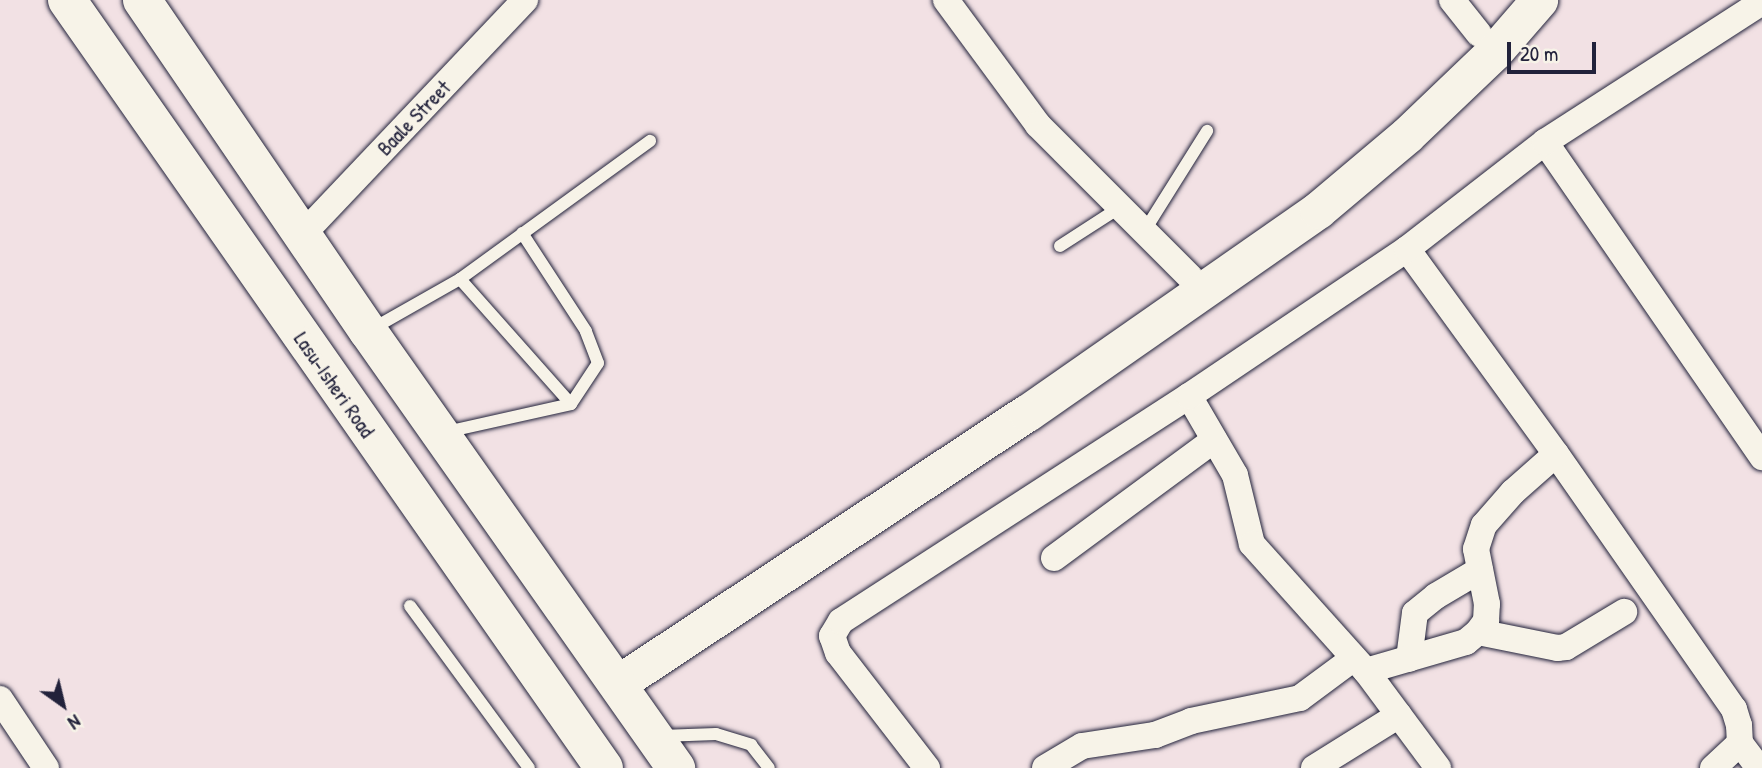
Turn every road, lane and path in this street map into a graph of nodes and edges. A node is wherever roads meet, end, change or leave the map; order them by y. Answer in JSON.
{"nodes":[{"id":1,"x":67,"y":0,"type":"edge"},
{"id":2,"x":142,"y":0,"type":"edge"},
{"id":3,"x":525,"y":0,"type":"edge"},
{"id":4,"x":946,"y":0,"type":"edge"},
{"id":5,"x":1451,"y":0,"type":"edge"},
{"id":6,"x":1508,"y":0,"type":"edge"},
{"id":7,"x":1539,"y":0,"type":"edge"},
{"id":8,"x":1762,"y":2,"type":"edge"},
{"id":9,"x":1479,"y":34,"type":"junction"},
{"id":10,"x":1206,"y":131,"type":"dead end"},
{"id":11,"x":650,"y":141,"type":"dead end"},
{"id":12,"x":1545,"y":142,"type":"junction"},
{"id":13,"x":1122,"y":206,"type":"junction"},
{"id":14,"x":1145,"y":230,"type":"junction"},
{"id":15,"x":522,"y":233,"type":"junction"},
{"id":16,"x":302,"y":235,"type":"junction"},
{"id":17,"x":1060,"y":246,"type":"dead end"},
{"id":18,"x":1407,"y":248,"type":"junction"},
{"id":19,"x":1190,"y":277,"type":"junction"},
{"id":20,"x":460,"y":279,"type":"junction"},
{"id":21,"x":368,"y":331,"type":"junction"},
{"id":22,"x":1189,"y":396,"type":"junction"},
{"id":23,"x":570,"y":404,"type":"junction"},
{"id":24,"x":441,"y":433,"type":"junction"},
{"id":25,"x":1214,"y":440,"type":"junction"},
{"id":26,"x":1556,"y":454,"type":"junction"},
{"id":27,"x":1762,"y":457,"type":"edge"},
{"id":28,"x":1054,"y":558,"type":"dead end"},
{"id":29,"x":1480,"y":569,"type":"junction"},
{"id":30,"x":410,"y":606,"type":"dead end"},
{"id":31,"x":1624,"y":612,"type":"dead end"},
{"id":32,"x":1478,"y":632,"type":"junction"},
{"id":33,"x":1409,"y":659,"type":"junction"},
{"id":34,"x":1360,"y":665,"type":"junction"},
{"id":35,"x":611,"y":676,"type":"junction"},
{"id":36,"x":0,"y":699,"type":"edge"},
{"id":37,"x":1399,"y":715,"type":"junction"},
{"id":38,"x":653,"y":736,"type":"junction"},
{"id":39,"x":1740,"y":743,"type":"junction"},
{"id":40,"x":47,"y":768,"type":"edge"},
{"id":41,"x":529,"y":768,"type":"edge"},
{"id":42,"x":604,"y":768,"type":"edge"},
{"id":43,"x":676,"y":768,"type":"edge"},
{"id":44,"x":769,"y":768,"type":"edge"},
{"id":45,"x":927,"y":768,"type":"edge"},
{"id":46,"x":1045,"y":768,"type":"edge"},
{"id":47,"x":1314,"y":768,"type":"edge"},
{"id":48,"x":1438,"y":768,"type":"edge"},
{"id":49,"x":1713,"y":768,"type":"edge"},
{"id":50,"x":1759,"y":768,"type":"edge"}],
"edges":[{"from":1,"to":42,"type":"main road","name":"Lasu-Isheri Road"},
{"from":2,"to":16,"type":"main road"},
{"from":3,"to":16,"type":"street","name":"Baale Street"},
{"from":4,"to":13,"type":"street"},
{"from":5,"to":9,"type":"street"},
{"from":6,"to":9,"type":"street"},
{"from":7,"to":35,"type":"street"},
{"from":8,"to":12,"type":"street"},
{"from":9,"to":19,"type":"street"},
{"from":10,"to":14,"type":"lane"},
{"from":11,"to":15,"type":"lane"},
{"from":12,"to":18,"type":"street"},
{"from":12,"to":27,"type":"street"},
{"from":13,"to":14,"type":"street"},
{"from":13,"to":17,"type":"lane"},
{"from":14,"to":19,"type":"street"},
{"from":15,"to":20,"type":"lane"},
{"from":15,"to":23,"type":"lane"},
{"from":16,"to":21,"type":"main road"},
{"from":18,"to":22,"type":"street"},
{"from":18,"to":26,"type":"street"},
{"from":19,"to":35,"type":"street"},
{"from":20,"to":21,"type":"lane"},
{"from":20,"to":23,"type":"lane"},
{"from":21,"to":24,"type":"main road"},
{"from":22,"to":25,"type":"street"},
{"from":22,"to":45,"type":"street"},
{"from":23,"to":24,"type":"lane"},
{"from":24,"to":35,"type":"main road"},
{"from":25,"to":28,"type":"street"},
{"from":25,"to":34,"type":"street"},
{"from":26,"to":29,"type":"street"},
{"from":26,"to":39,"type":"street"},
{"from":29,"to":32,"type":"street"},
{"from":29,"to":33,"type":"street"},
{"from":30,"to":41,"type":"lane"},
{"from":31,"to":32,"type":"street"},
{"from":32,"to":33,"type":"street"},
{"from":33,"to":34,"type":"street"},
{"from":34,"to":37,"type":"street"},
{"from":34,"to":46,"type":"street"},
{"from":35,"to":38,"type":"main road"},
{"from":36,"to":40,"type":"street"},
{"from":37,"to":47,"type":"street"},
{"from":37,"to":48,"type":"street"},
{"from":38,"to":43,"type":"main road"},
{"from":38,"to":44,"type":"lane"},
{"from":39,"to":49,"type":"street"},
{"from":39,"to":50,"type":"street"}]}
